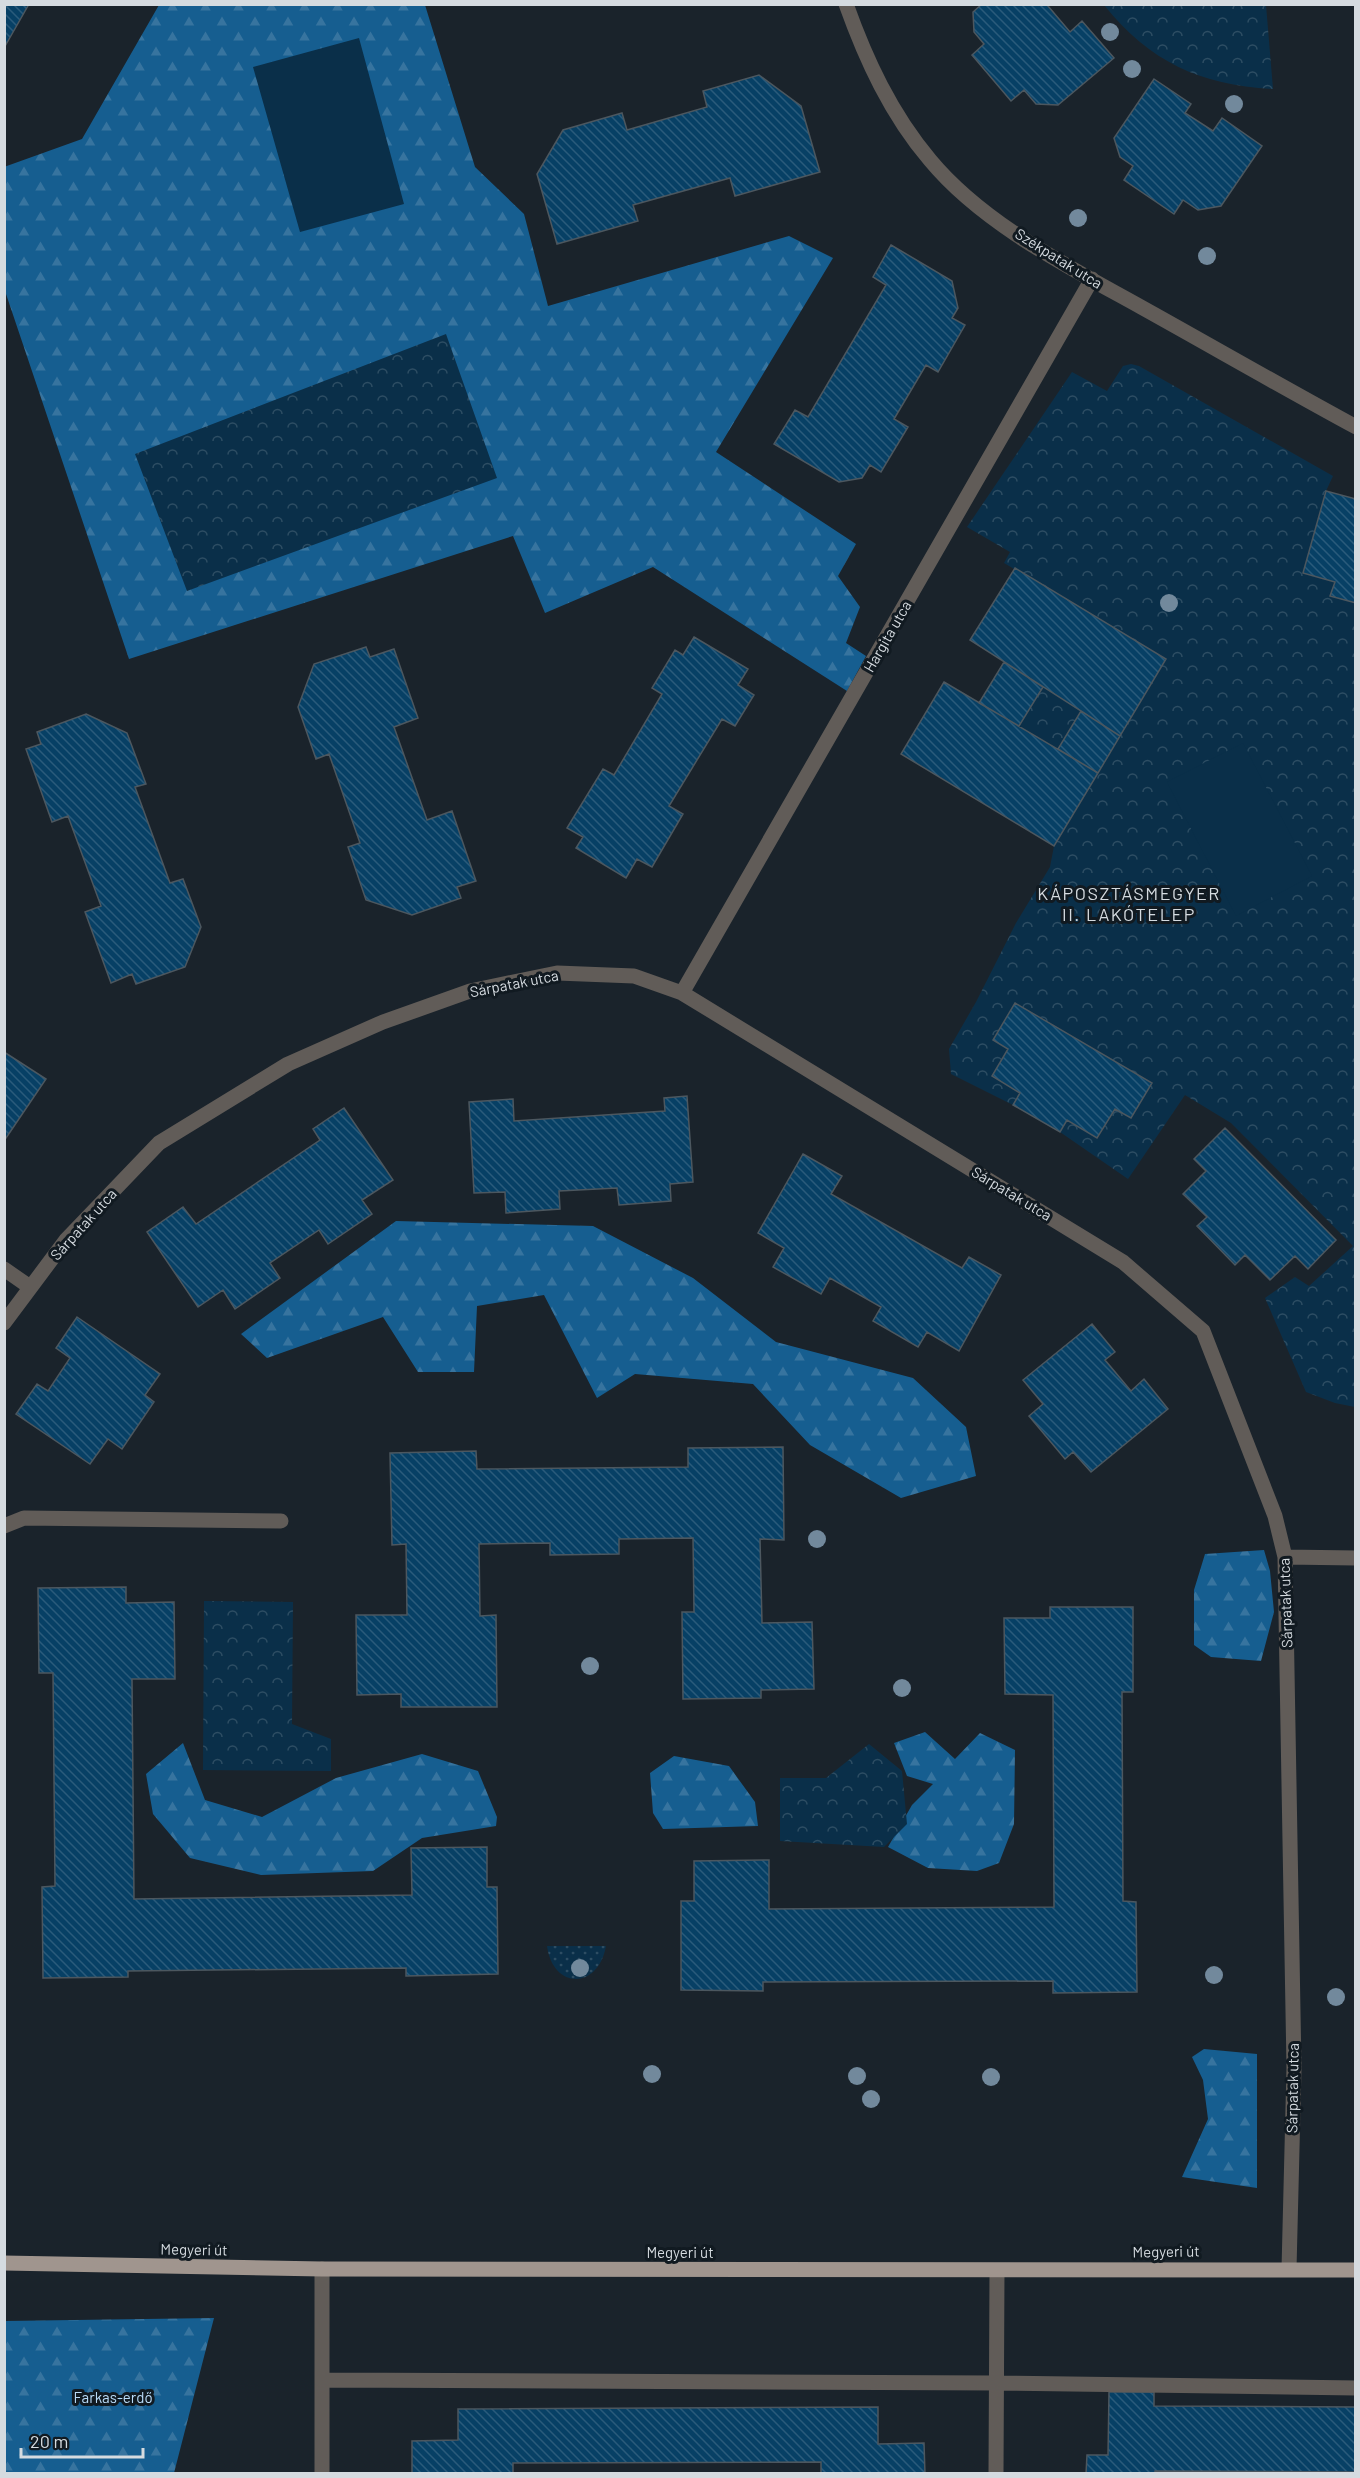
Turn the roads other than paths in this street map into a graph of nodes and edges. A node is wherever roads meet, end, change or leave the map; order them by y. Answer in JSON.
{"nodes":[{"id":1,"x":846,"y":4,"type":"edge"},
{"id":2,"x":1092,"y":279,"type":"junction"},
{"id":3,"x":1356,"y":427,"type":"edge"},
{"id":4,"x":682,"y":993,"type":"junction"},
{"id":5,"x":4,"y":1269,"type":"edge"},
{"id":6,"x":30,"y":1287,"type":"junction"},
{"id":7,"x":4,"y":1323,"type":"edge"},
{"id":8,"x":281,"y":1521,"type":"dead end"},
{"id":9,"x":4,"y":1526,"type":"edge"},
{"id":10,"x":1285,"y":1557,"type":"junction"},
{"id":11,"x":1356,"y":1558,"type":"edge"},
{"id":12,"x":4,"y":2263,"type":"edge"},
{"id":13,"x":322,"y":2269,"type":"junction"},
{"id":14,"x":1289,"y":2269,"type":"junction"},
{"id":15,"x":1356,"y":2270,"type":"edge"},
{"id":16,"x":997,"y":2271,"type":"junction"},
{"id":17,"x":323,"y":2380,"type":"junction"},
{"id":18,"x":996,"y":2383,"type":"junction"},
{"id":19,"x":1356,"y":2388,"type":"edge"},
{"id":20,"x":322,"y":2474,"type":"edge"},
{"id":21,"x":996,"y":2474,"type":"edge"}],
"edges":[{"from":1,"to":2,"type":"street","name":"Székpatak utca"},
{"from":2,"to":3,"type":"street","name":"Székpatak utca"},
{"from":2,"to":4,"type":"street","name":"Hargita utca"},
{"from":4,"to":6,"type":"street","name":"Sárpatak utca"},
{"from":4,"to":10,"type":"street","name":"Sárpatak utca"},
{"from":5,"to":6,"type":"street"},
{"from":6,"to":7,"type":"street","name":"Sárpatak utca"},
{"from":8,"to":9,"type":"street"},
{"from":10,"to":11,"type":"street"},
{"from":10,"to":14,"type":"street","name":"Sárpatak utca"},
{"from":12,"to":13,"type":"main road","name":"Megyeri út"},
{"from":13,"to":16,"type":"main road","name":"Megyeri út"},
{"from":13,"to":17,"type":"street"},
{"from":14,"to":15,"type":"main road","name":"Megyeri út"},
{"from":14,"to":16,"type":"main road","name":"Megyeri út"},
{"from":16,"to":18,"type":"street"},
{"from":17,"to":18,"type":"street"},
{"from":17,"to":20,"type":"street"},
{"from":18,"to":19,"type":"street"},
{"from":18,"to":21,"type":"street"}]}
